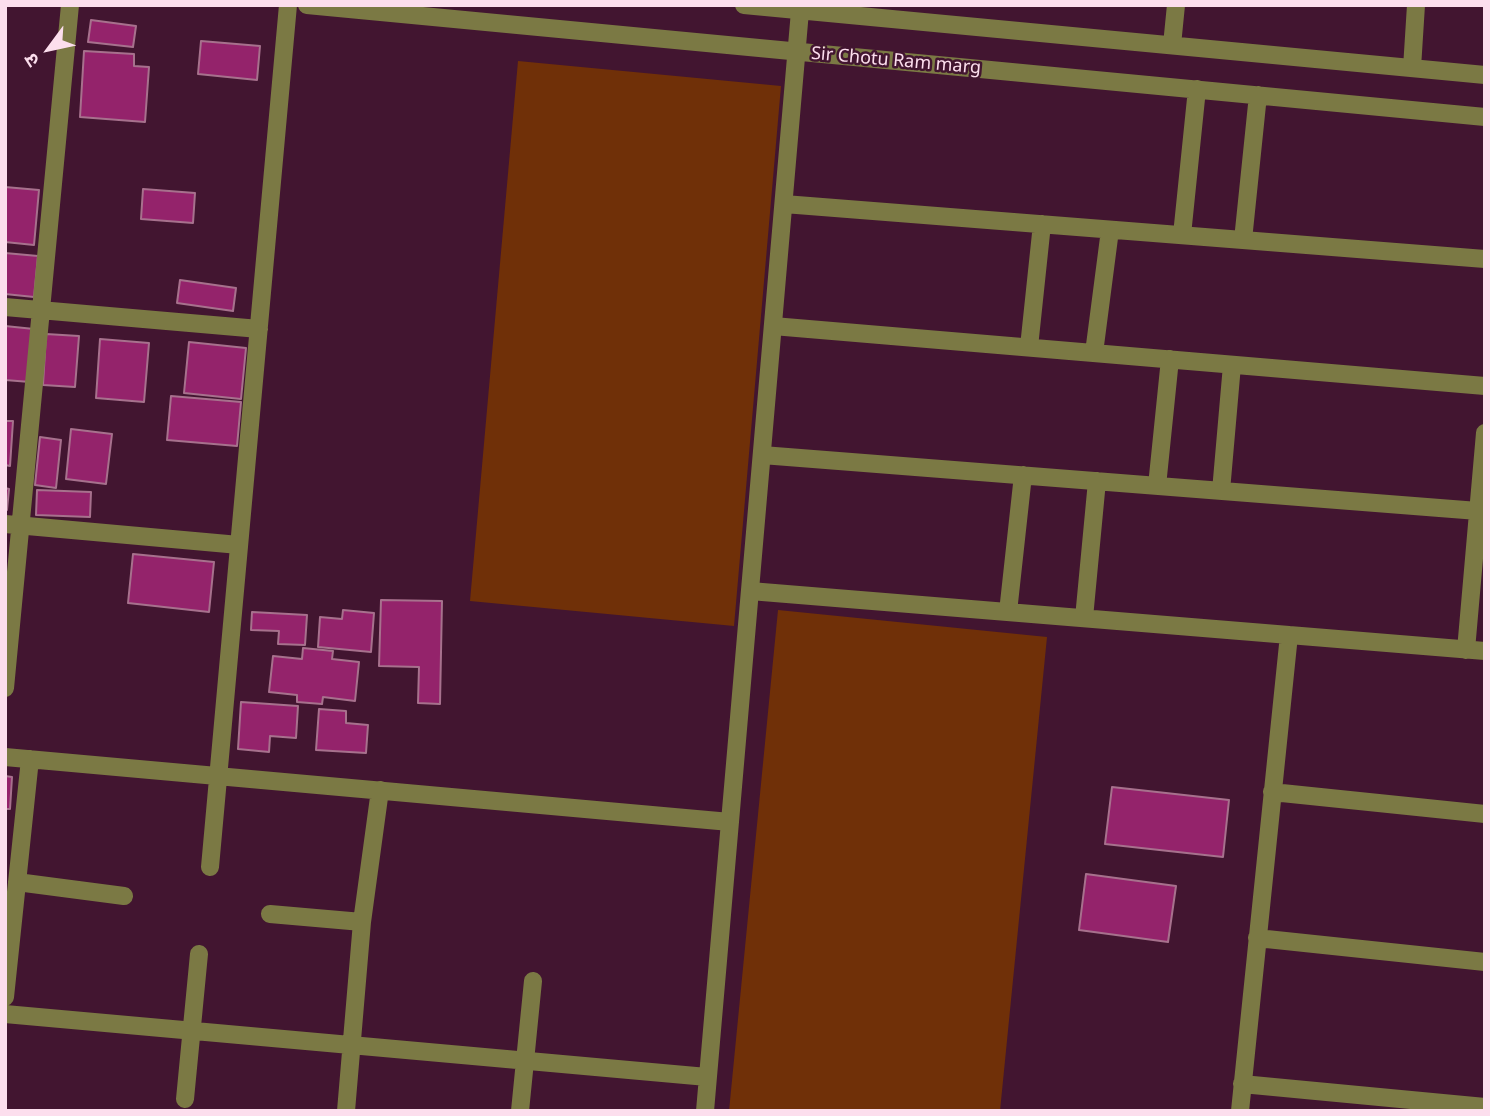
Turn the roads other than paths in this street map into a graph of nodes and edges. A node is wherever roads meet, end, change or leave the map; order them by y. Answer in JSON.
{"nodes":[{"id":1,"x":70,"y":5,"type":"edge"},
{"id":2,"x":288,"y":5,"type":"edge"},
{"id":3,"x":307,"y":5,"type":"edge"},
{"id":4,"x":744,"y":5,"type":"edge"},
{"id":5,"x":946,"y":5,"type":"edge"},
{"id":6,"x":1176,"y":5,"type":"edge"},
{"id":7,"x":1416,"y":5,"type":"edge"},
{"id":8,"x":800,"y":11,"type":"junction"},
{"id":9,"x":493,"y":14,"type":"edge"},
{"id":10,"x":944,"y":24,"type":"junction"},
{"id":11,"x":1172,"y":46,"type":"junction"},
{"id":12,"x":797,"y":52,"type":"junction"},
{"id":13,"x":1412,"y":68,"type":"junction"},
{"id":14,"x":1485,"y":75,"type":"edge"},
{"id":15,"x":1196,"y":89,"type":"junction"},
{"id":16,"x":1258,"y":95,"type":"junction"},
{"id":17,"x":1485,"y":117,"type":"edge"},
{"id":18,"x":784,"y":204,"type":"junction"},
{"id":19,"x":1042,"y":225,"type":"junction"},
{"id":20,"x":1110,"y":230,"type":"junction"},
{"id":21,"x":1182,"y":235,"type":"junction"},
{"id":22,"x":1243,"y":240,"type":"junction"},
{"id":23,"x":1485,"y":259,"type":"edge"},
{"id":24,"x":5,"y":307,"type":"edge"},
{"id":25,"x":41,"y":310,"type":"junction"},
{"id":26,"x":773,"y":326,"type":"junction"},
{"id":27,"x":259,"y":330,"type":"junction"},
{"id":28,"x":1029,"y":347,"type":"junction"},
{"id":29,"x":1094,"y":353,"type":"junction"},
{"id":30,"x":1170,"y":359,"type":"junction"},
{"id":31,"x":1232,"y":365,"type":"junction"},
{"id":32,"x":1485,"y":386,"type":"edge"},
{"id":33,"x":1485,"y":433,"type":"edge"},
{"id":34,"x":762,"y":455,"type":"junction"},
{"id":35,"x":1023,"y":475,"type":"junction"},
{"id":36,"x":1097,"y":481,"type":"junction"},
{"id":37,"x":1157,"y":486,"type":"junction"},
{"id":38,"x":1221,"y":491,"type":"junction"},
{"id":39,"x":1478,"y":511,"type":"junction"},
{"id":40,"x":13,"y":525,"type":"edge"},
{"id":41,"x":239,"y":545,"type":"junction"},
{"id":42,"x":750,"y":591,"type":"junction"},
{"id":43,"x":1008,"y":612,"type":"junction"},
{"id":44,"x":1084,"y":618,"type":"junction"},
{"id":45,"x":1289,"y":635,"type":"junction"},
{"id":46,"x":1466,"y":650,"type":"junction"},
{"id":47,"x":1485,"y":652,"type":"edge"},
{"id":48,"x":5,"y":688,"type":"edge"},
{"id":49,"x":5,"y":757,"type":"edge"},
{"id":50,"x":30,"y":759,"type":"junction"},
{"id":51,"x":219,"y":776,"type":"junction"},
{"id":52,"x":380,"y":790,"type":"junction"},
{"id":53,"x":1272,"y":792,"type":"junction"},
{"id":54,"x":1485,"y":814,"type":"edge"},
{"id":55,"x":730,"y":822,"type":"junction"},
{"id":56,"x":210,"y":867,"type":"dead end"},
{"id":57,"x":17,"y":882,"type":"junction"},
{"id":58,"x":124,"y":896,"type":"dead end"},
{"id":59,"x":270,"y":914,"type":"dead end"},
{"id":60,"x":362,"y":922,"type":"junction"},
{"id":61,"x":1258,"y":938,"type":"junction"},
{"id":62,"x":199,"y":954,"type":"dead end"},
{"id":63,"x":1485,"y":962,"type":"edge"},
{"id":64,"x":533,"y":981,"type":"dead end"},
{"id":65,"x":5,"y":997,"type":"edge"},
{"id":66,"x":5,"y":1014,"type":"edge"},
{"id":67,"x":191,"y":1031,"type":"junction"},
{"id":68,"x":352,"y":1046,"type":"junction"},
{"id":69,"x":525,"y":1061,"type":"junction"},
{"id":70,"x":708,"y":1077,"type":"junction"},
{"id":71,"x":1242,"y":1084,"type":"junction"},
{"id":72,"x":185,"y":1098,"type":"dead end"},
{"id":73,"x":1485,"y":1107,"type":"edge"},
{"id":74,"x":346,"y":1111,"type":"edge"},
{"id":75,"x":520,"y":1111,"type":"edge"},
{"id":76,"x":705,"y":1111,"type":"edge"},
{"id":77,"x":1240,"y":1111,"type":"edge"}],
"edges":[{"from":1,"to":25,"type":"street"},
{"from":2,"to":27,"type":"street"},
{"from":3,"to":9,"type":"street","name":"Sir Chotu Ram marg"},
{"from":4,"to":8,"type":"street"},
{"from":5,"to":10,"type":"street"},
{"from":6,"to":11,"type":"street"},
{"from":7,"to":13,"type":"street"},
{"from":8,"to":10,"type":"street"},
{"from":8,"to":12,"type":"street"},
{"from":9,"to":12,"type":"street","name":"Sir Chotu Ram marg"},
{"from":10,"to":11,"type":"street"},
{"from":11,"to":13,"type":"street"},
{"from":12,"to":15,"type":"street","name":"Sir Chotu Ram marg"},
{"from":12,"to":18,"type":"street"},
{"from":13,"to":14,"type":"street"},
{"from":15,"to":16,"type":"street","name":"Sir Chotu Ram marg"},
{"from":15,"to":21,"type":"street"},
{"from":16,"to":17,"type":"street","name":"Sir Chotu Ram marg"},
{"from":16,"to":22,"type":"street"},
{"from":18,"to":19,"type":"street"},
{"from":18,"to":26,"type":"street"},
{"from":19,"to":20,"type":"street"},
{"from":19,"to":28,"type":"street"},
{"from":20,"to":21,"type":"street"},
{"from":20,"to":29,"type":"street"},
{"from":21,"to":22,"type":"street"},
{"from":22,"to":23,"type":"street"},
{"from":24,"to":25,"type":"street"},
{"from":25,"to":27,"type":"street"},
{"from":25,"to":40,"type":"street"},
{"from":26,"to":28,"type":"street"},
{"from":26,"to":34,"type":"street"},
{"from":27,"to":41,"type":"street"},
{"from":28,"to":29,"type":"street"},
{"from":29,"to":30,"type":"street"},
{"from":30,"to":31,"type":"street"},
{"from":30,"to":37,"type":"street"},
{"from":31,"to":32,"type":"street"},
{"from":31,"to":38,"type":"street"},
{"from":33,"to":39,"type":"street"},
{"from":34,"to":35,"type":"street"},
{"from":34,"to":42,"type":"street"},
{"from":35,"to":36,"type":"street"},
{"from":35,"to":43,"type":"street"},
{"from":36,"to":37,"type":"street"},
{"from":36,"to":44,"type":"street"},
{"from":37,"to":38,"type":"street"},
{"from":38,"to":39,"type":"street"},
{"from":39,"to":46,"type":"street"},
{"from":40,"to":41,"type":"street"},
{"from":40,"to":48,"type":"street"},
{"from":41,"to":51,"type":"street"},
{"from":42,"to":43,"type":"street"},
{"from":42,"to":55,"type":"street"},
{"from":43,"to":44,"type":"street"},
{"from":44,"to":45,"type":"street"},
{"from":45,"to":46,"type":"street"},
{"from":45,"to":53,"type":"street"},
{"from":46,"to":47,"type":"street"},
{"from":49,"to":50,"type":"street"},
{"from":50,"to":51,"type":"street"},
{"from":50,"to":57,"type":"street"},
{"from":51,"to":52,"type":"street"},
{"from":51,"to":56,"type":"street"},
{"from":52,"to":55,"type":"street"},
{"from":52,"to":60,"type":"street"},
{"from":53,"to":54,"type":"street"},
{"from":53,"to":61,"type":"street"},
{"from":55,"to":70,"type":"street"},
{"from":57,"to":58,"type":"street"},
{"from":57,"to":65,"type":"street"},
{"from":59,"to":60,"type":"street"},
{"from":60,"to":68,"type":"street"},
{"from":61,"to":63,"type":"street"},
{"from":61,"to":71,"type":"street"},
{"from":62,"to":67,"type":"street"},
{"from":64,"to":69,"type":"street"},
{"from":66,"to":67,"type":"street"},
{"from":67,"to":68,"type":"street"},
{"from":67,"to":72,"type":"street"},
{"from":68,"to":69,"type":"street"},
{"from":68,"to":74,"type":"street"},
{"from":69,"to":70,"type":"street"},
{"from":69,"to":75,"type":"street"},
{"from":70,"to":76,"type":"street"},
{"from":71,"to":73,"type":"street"},
{"from":71,"to":77,"type":"street"}]}
